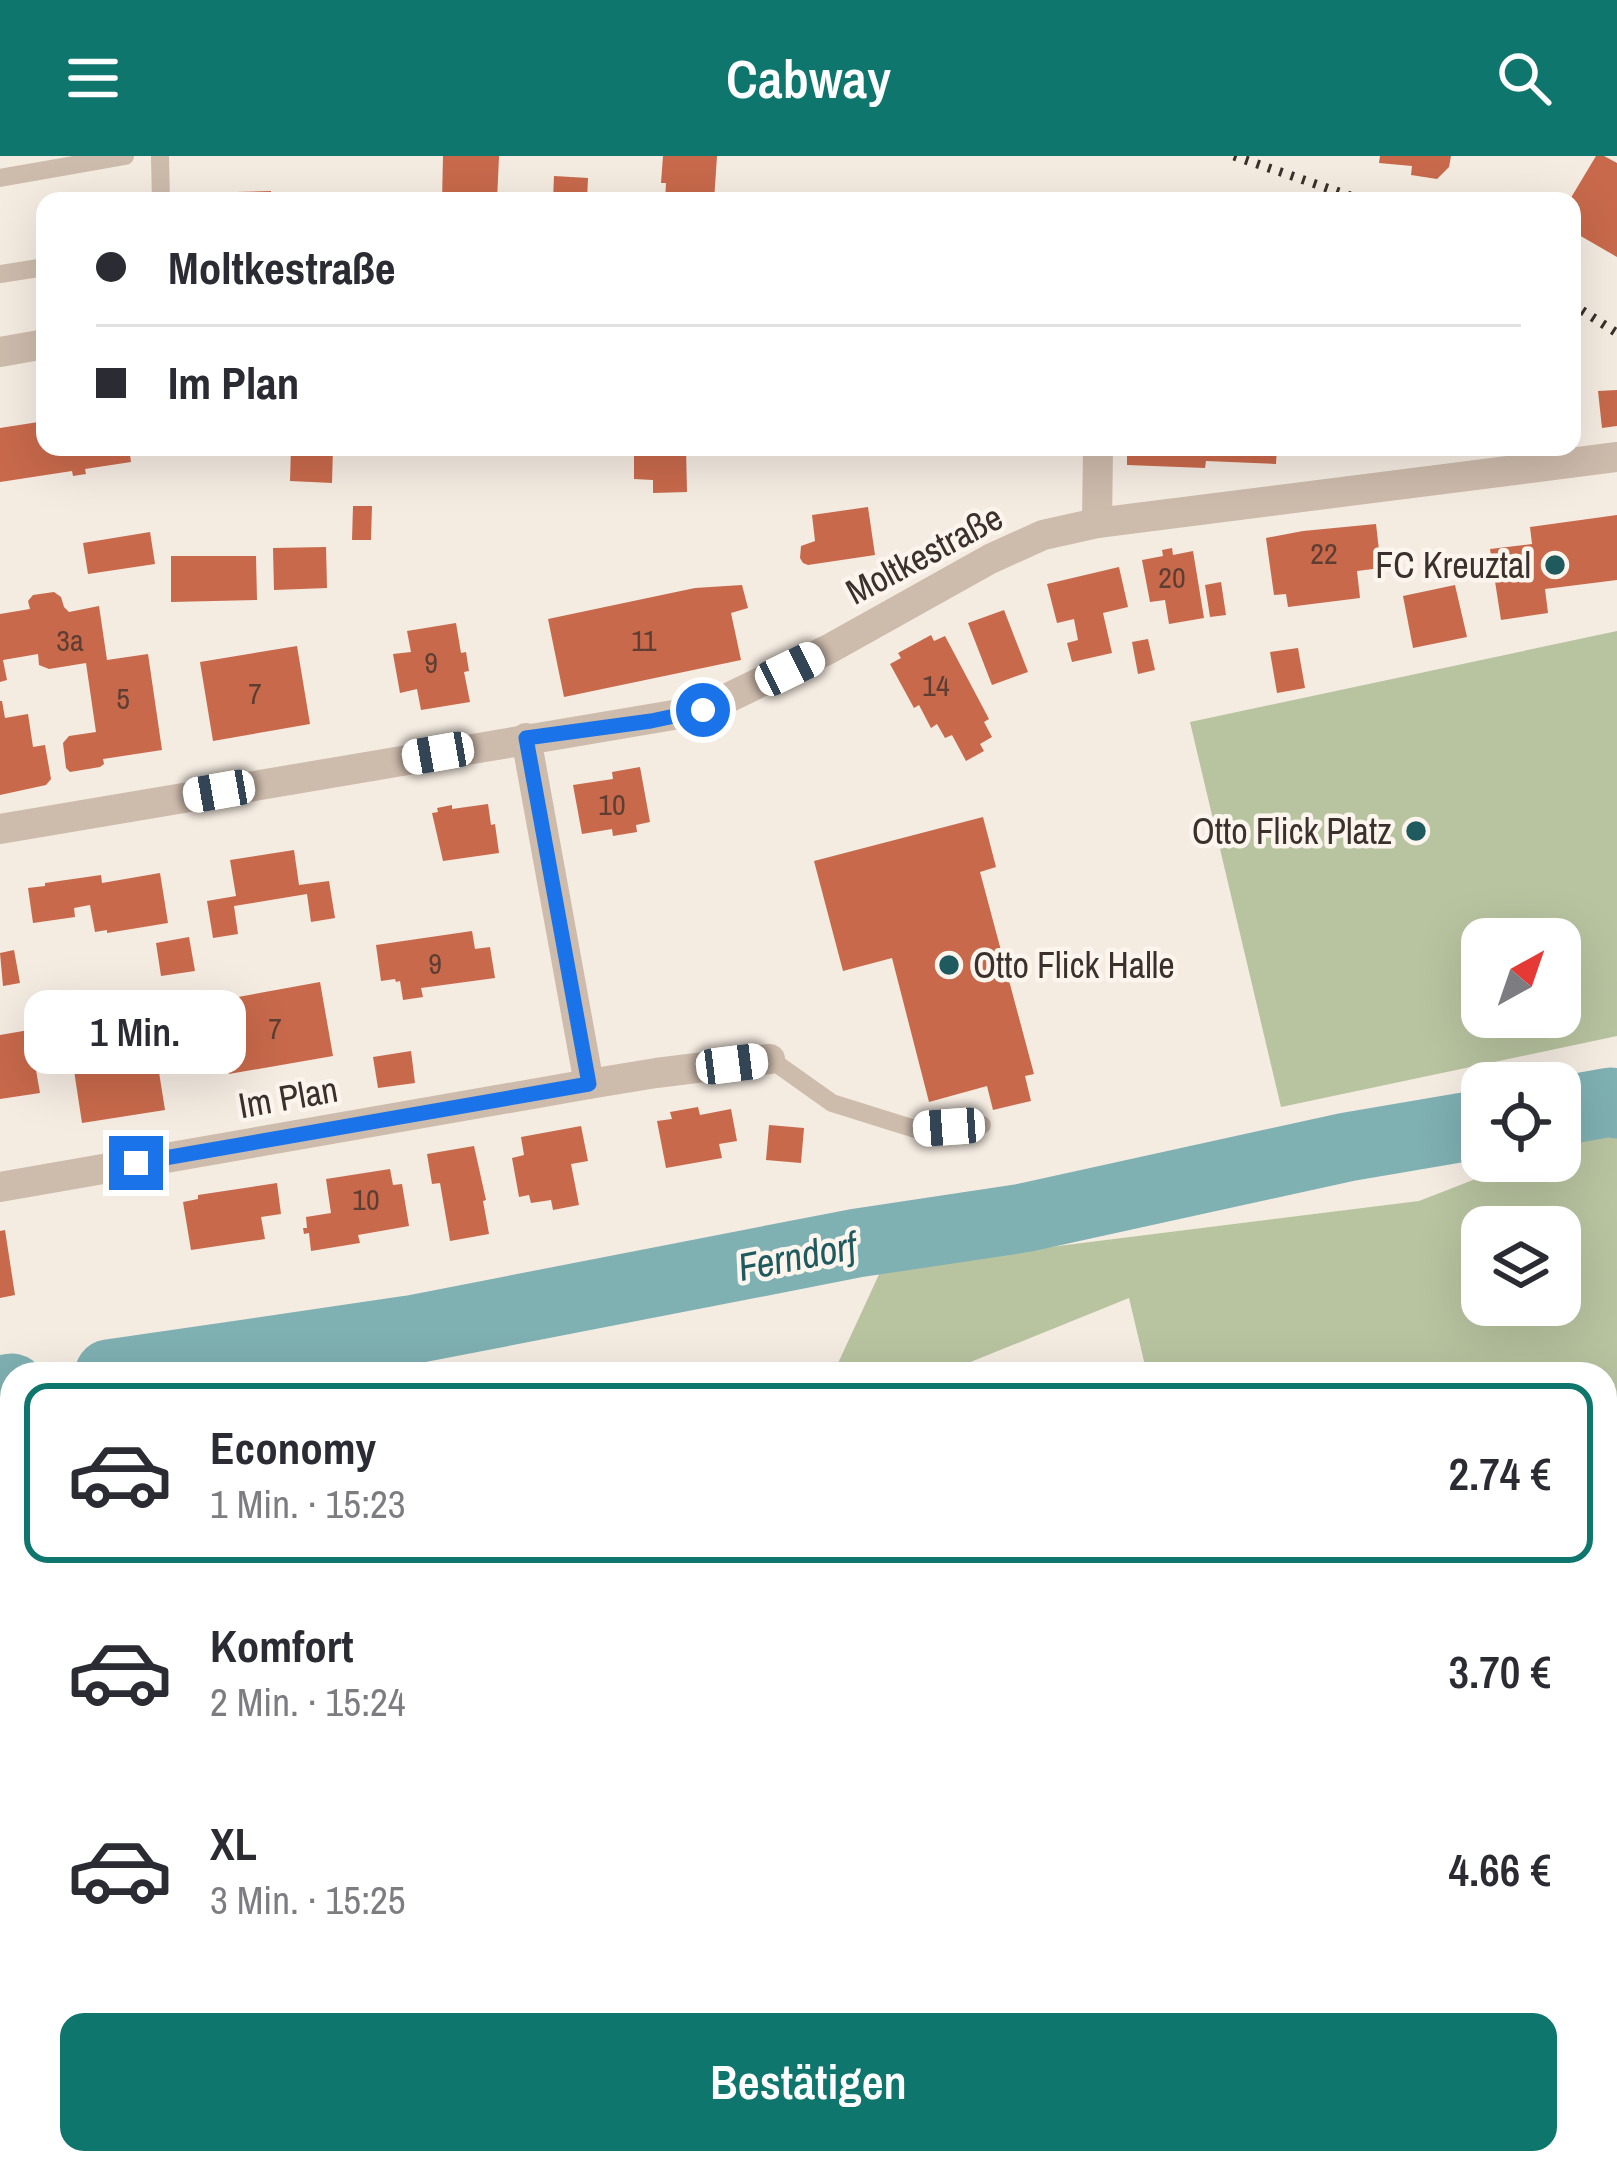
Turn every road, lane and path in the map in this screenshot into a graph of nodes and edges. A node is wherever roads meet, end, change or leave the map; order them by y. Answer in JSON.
{"nodes":[{"id":1,"x":125,"y":156,"type":"edge"},
{"id":2,"x":160,"y":156,"type":"edge"},
{"id":3,"x":0,"y":178,"type":"edge"},
{"id":4,"x":161,"y":192,"type":"edge"},
{"id":5,"x":36,"y":268,"type":"edge"},
{"id":6,"x":0,"y":274,"type":"edge"},
{"id":7,"x":36,"y":346,"type":"edge"},
{"id":8,"x":0,"y":352,"type":"edge"},
{"id":9,"x":1098,"y":456,"type":"edge"},
{"id":10,"x":1617,"y":457,"type":"edge"},
{"id":11,"x":1097,"y":523,"type":"junction"},
{"id":12,"x":526,"y":738,"type":"junction"},
{"id":13,"x":0,"y":829,"type":"edge"},
{"id":14,"x":770,"y":1059,"type":"joint"},
{"id":15,"x":589,"y":1084,"type":"junction"},
{"id":16,"x":982,"y":1124,"type":"dead end"},
{"id":17,"x":0,"y":1187,"type":"edge"}],
"edges":[{"from":1,"to":3,"type":"lane"},
{"from":2,"to":4,"type":"lane"},
{"from":5,"to":6,"type":"lane"},
{"from":7,"to":8,"type":"street"},
{"from":9,"to":11,"type":"street"},
{"from":10,"to":11,"type":"street","name":"Moltkestraße"},
{"from":11,"to":12,"type":"street","name":"Moltkestraße"},
{"from":12,"to":13,"type":"street","name":"Moltkestraße"},
{"from":12,"to":15,"type":"street"},
{"from":14,"to":15,"type":"street","name":"Im Plan"},
{"from":14,"to":16,"type":"lane"},
{"from":15,"to":17,"type":"street","name":"Im Plan"}]}
